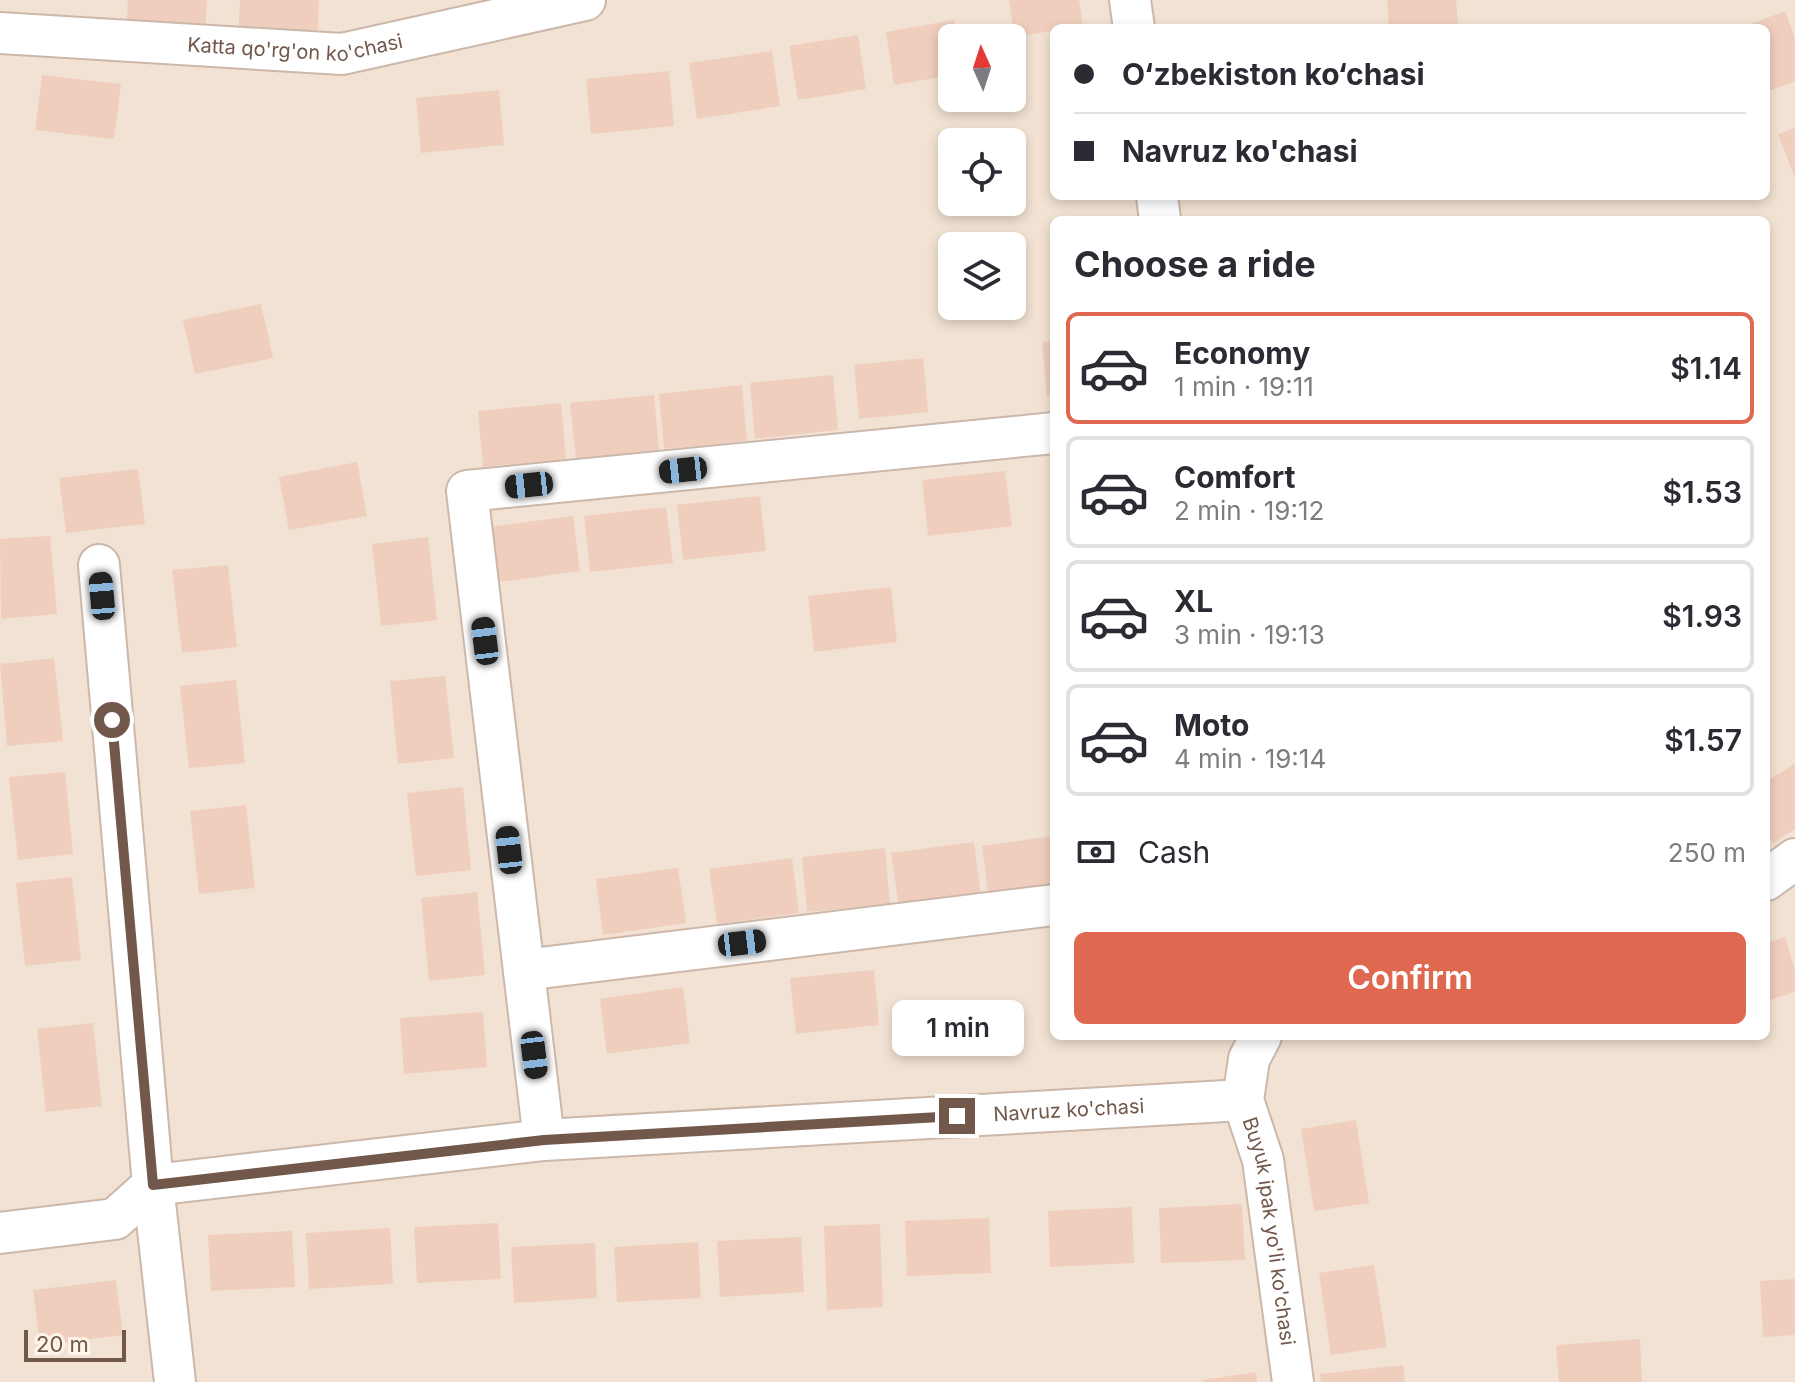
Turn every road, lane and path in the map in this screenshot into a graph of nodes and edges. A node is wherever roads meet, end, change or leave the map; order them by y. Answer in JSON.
{"nodes":[{"id":1,"x":585,"y":0,"type":"edge"},
{"id":2,"x":1130,"y":0,"type":"edge"},
{"id":3,"x":1133,"y":24,"type":"edge"},
{"id":4,"x":0,"y":33,"type":"edge"},
{"id":5,"x":1050,"y":433,"type":"edge"},
{"id":6,"x":99,"y":565,"type":"dead end"},
{"id":7,"x":1795,"y":859,"type":"edge"},
{"id":8,"x":1770,"y":877,"type":"edge"},
{"id":9,"x":1050,"y":905,"type":"edge"},
{"id":10,"x":524,"y":970,"type":"junction"},
{"id":11,"x":1259,"y":1040,"type":"edge"},
{"id":12,"x":1243,"y":1100,"type":"junction"},
{"id":13,"x":544,"y":1140,"type":"junction"},
{"id":14,"x":153,"y":1185,"type":"junction"},
{"id":15,"x":0,"y":1233,"type":"edge"},
{"id":16,"x":175,"y":1382,"type":"edge"},
{"id":17,"x":1293,"y":1382,"type":"edge"}],
"edges":[{"from":1,"to":4,"type":"street","name":"Katta qo'rg'on ko'chasi"},
{"from":2,"to":3,"type":"street"},
{"from":5,"to":10,"type":"street"},
{"from":6,"to":14,"type":"street"},
{"from":7,"to":8,"type":"street"},
{"from":9,"to":10,"type":"street"},
{"from":10,"to":13,"type":"street"},
{"from":11,"to":12,"type":"street","name":"Buyuk ipak yo'li ko'chasi"},
{"from":12,"to":13,"type":"street","name":"Navruz ko'chasi"},
{"from":12,"to":17,"type":"street","name":"Buyuk ipak yo'li ko'chasi"},
{"from":13,"to":14,"type":"street","name":"Navruz ko'chasi"},
{"from":14,"to":15,"type":"street"},
{"from":14,"to":16,"type":"street"}]}
